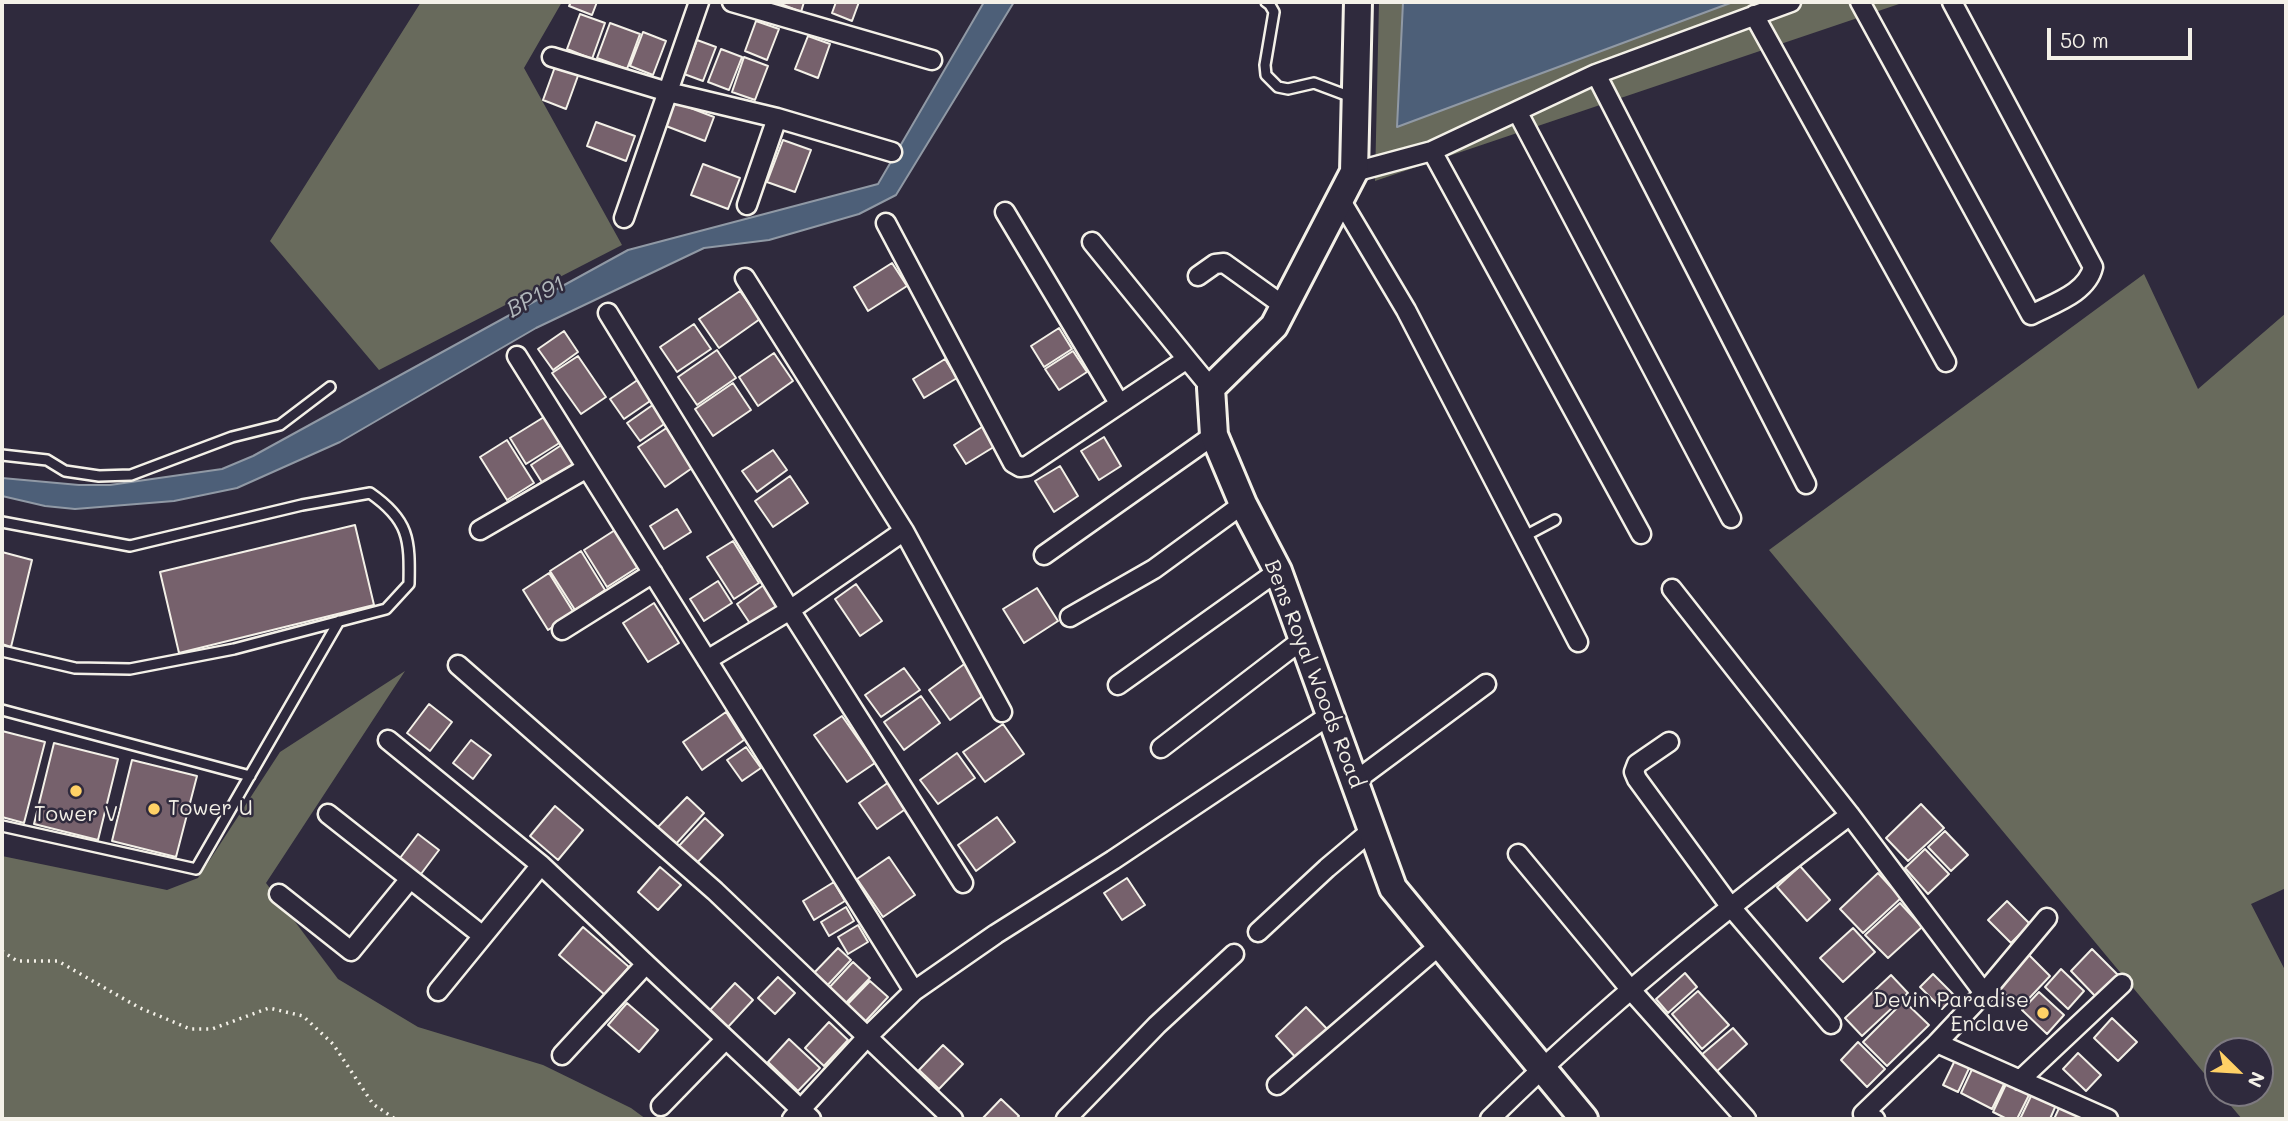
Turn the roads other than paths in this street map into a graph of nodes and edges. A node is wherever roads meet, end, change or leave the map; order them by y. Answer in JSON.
{"nodes":[{"id":1,"x":697,"y":2,"type":"edge"},
{"id":2,"x":732,"y":2,"type":"edge"},
{"id":3,"x":1266,"y":2,"type":"edge"},
{"id":4,"x":1358,"y":2,"type":"edge"},
{"id":5,"x":1791,"y":2,"type":"edge"},
{"id":6,"x":1860,"y":2,"type":"edge"},
{"id":7,"x":1952,"y":2,"type":"edge"},
{"id":8,"x":1754,"y":15,"type":"junction"},
{"id":9,"x":552,"y":57,"type":"dead end"},
{"id":10,"x":932,"y":60,"type":"dead end"},
{"id":11,"x":1596,"y":74,"type":"junction"},
{"id":12,"x":668,"y":92,"type":"junction"},
{"id":13,"x":1356,"y":99,"type":"junction"},
{"id":14,"x":1517,"y":111,"type":"junction"},
{"id":15,"x":777,"y":118,"type":"junction"},
{"id":16,"x":1432,"y":151,"type":"junction"},
{"id":17,"x":892,"y":152,"type":"dead end"},
{"id":18,"x":1354,"y":172,"type":"junction"},
{"id":19,"x":1340,"y":199,"type":"junction"},
{"id":20,"x":747,"y":205,"type":"dead end"},
{"id":21,"x":1005,"y":212,"type":"dead end"},
{"id":22,"x":624,"y":218,"type":"dead end"},
{"id":23,"x":886,"y":223,"type":"dead end"},
{"id":24,"x":1092,"y":242,"type":"dead end"},
{"id":25,"x":1198,"y":276,"type":"dead end"},
{"id":26,"x":745,"y":278,"type":"dead end"},
{"id":27,"x":1284,"y":306,"type":"junction"},
{"id":28,"x":608,"y":313,"type":"dead end"},
{"id":29,"x":517,"y":356,"type":"dead end"},
{"id":30,"x":1186,"y":359,"type":"junction"},
{"id":31,"x":1946,"y":362,"type":"dead end"},
{"id":32,"x":330,"y":387,"type":"dead end"},
{"id":33,"x":1211,"y":388,"type":"junction"},
{"id":34,"x":1119,"y":404,"type":"junction"},
{"id":35,"x":1214,"y":435,"type":"junction"},
{"id":36,"x":2,"y":455,"type":"edge"},
{"id":37,"x":587,"y":468,"type":"junction"},
{"id":38,"x":1806,"y":484,"type":"dead end"},
{"id":39,"x":1243,"y":504,"type":"junction"},
{"id":40,"x":1731,"y":518,"type":"dead end"},
{"id":41,"x":1555,"y":520,"type":"dead end"},
{"id":42,"x":2,"y":522,"type":"edge"},
{"id":43,"x":480,"y":530,"type":"dead end"},
{"id":44,"x":904,"y":531,"type":"junction"},
{"id":45,"x":1640,"y":534,"type":"dead end"},
{"id":46,"x":1523,"y":537,"type":"junction"},
{"id":47,"x":1044,"y":555,"type":"dead end"},
{"id":48,"x":1278,"y":571,"type":"junction"},
{"id":49,"x":653,"y":573,"type":"junction"},
{"id":50,"x":1672,"y":589,"type":"dead end"},
{"id":51,"x":790,"y":610,"type":"junction"},
{"id":52,"x":1070,"y":617,"type":"dead end"},
{"id":53,"x":339,"y":621,"type":"junction"},
{"id":54,"x":562,"y":630,"type":"dead end"},
{"id":55,"x":1303,"y":639,"type":"junction"},
{"id":56,"x":1578,"y":642,"type":"dead end"},
{"id":57,"x":2,"y":651,"type":"edge"},
{"id":58,"x":707,"y":660,"type":"junction"},
{"id":59,"x":457,"y":665,"type":"dead end"},
{"id":60,"x":1486,"y":684,"type":"dead end"},
{"id":61,"x":1118,"y":685,"type":"dead end"},
{"id":62,"x":2,"y":710,"type":"edge"},
{"id":63,"x":1002,"y":712,"type":"dead end"},
{"id":64,"x":1330,"y":715,"type":"junction"},
{"id":65,"x":388,"y":740,"type":"dead end"},
{"id":66,"x":1668,"y":742,"type":"dead end"},
{"id":67,"x":1161,"y":748,"type":"dead end"},
{"id":68,"x":250,"y":776,"type":"junction"},
{"id":69,"x":1354,"y":782,"type":"junction"},
{"id":70,"x":328,"y":814,"type":"dead end"},
{"id":71,"x":1850,"y":815,"type":"junction"},
{"id":72,"x":2,"y":826,"type":"edge"},
{"id":73,"x":1372,"y":830,"type":"junction"},
{"id":74,"x":1518,"y":854,"type":"dead end"},
{"id":75,"x":541,"y":865,"type":"junction"},
{"id":76,"x":410,"y":879,"type":"junction"},
{"id":77,"x":963,"y":883,"type":"dead end"},
{"id":78,"x":279,"y":894,"type":"dead end"},
{"id":79,"x":1730,"y":906,"type":"junction"},
{"id":80,"x":2047,"y":918,"type":"dead end"},
{"id":81,"x":1258,"y":932,"type":"dead end"},
{"id":82,"x":483,"y":936,"type":"junction"},
{"id":83,"x":1440,"y":945,"type":"junction"},
{"id":84,"x":1234,"y":954,"type":"dead end"},
{"id":85,"x":646,"y":964,"type":"junction"},
{"id":86,"x":2122,"y":984,"type":"dead end"},
{"id":87,"x":1630,"y":989,"type":"junction"},
{"id":88,"x":438,"y":991,"type":"dead end"},
{"id":89,"x":914,"y":991,"type":"junction"},
{"id":90,"x":1984,"y":993,"type":"junction"},
{"id":91,"x":1831,"y":1024,"type":"dead end"},
{"id":92,"x":867,"y":1037,"type":"junction"},
{"id":93,"x":726,"y":1039,"type":"junction"},
{"id":94,"x":1937,"y":1043,"type":"junction"},
{"id":95,"x":562,"y":1055,"type":"dead end"},
{"id":96,"x":1541,"y":1068,"type":"junction"},
{"id":97,"x":2020,"y":1080,"type":"junction"},
{"id":98,"x":1277,"y":1085,"type":"dead end"},
{"id":99,"x":661,"y":1106,"type":"dead end"},
{"id":100,"x":801,"y":1116,"type":"edge"},
{"id":101,"x":953,"y":1119,"type":"edge"},
{"id":102,"x":1066,"y":1119,"type":"edge"},
{"id":103,"x":1490,"y":1119,"type":"edge"},
{"id":104,"x":1584,"y":1119,"type":"edge"},
{"id":105,"x":1746,"y":1119,"type":"edge"},
{"id":106,"x":1875,"y":1119,"type":"edge"},
{"id":107,"x":2108,"y":1119,"type":"edge"}],
"edges":[{"from":1,"to":12,"type":"street"},
{"from":2,"to":10,"type":"street"},
{"from":3,"to":13,"type":"lane"},
{"from":4,"to":13,"type":"street"},
{"from":5,"to":8,"type":"street"},
{"from":6,"to":7,"type":"street"},
{"from":8,"to":11,"type":"street"},
{"from":8,"to":31,"type":"street"},
{"from":9,"to":12,"type":"street"},
{"from":11,"to":14,"type":"street"},
{"from":11,"to":38,"type":"street"},
{"from":12,"to":15,"type":"street"},
{"from":12,"to":22,"type":"street"},
{"from":13,"to":18,"type":"street"},
{"from":14,"to":16,"type":"street"},
{"from":14,"to":40,"type":"street"},
{"from":15,"to":17,"type":"street"},
{"from":15,"to":20,"type":"street"},
{"from":16,"to":18,"type":"street"},
{"from":16,"to":45,"type":"street"},
{"from":18,"to":19,"type":"street"},
{"from":19,"to":27,"type":"street"},
{"from":19,"to":46,"type":"street"},
{"from":21,"to":34,"type":"street"},
{"from":23,"to":34,"type":"street"},
{"from":24,"to":30,"type":"street"},
{"from":25,"to":27,"type":"street"},
{"from":26,"to":44,"type":"street"},
{"from":27,"to":33,"type":"street"},
{"from":28,"to":51,"type":"street"},
{"from":29,"to":37,"type":"street"},
{"from":30,"to":33,"type":"street"},
{"from":30,"to":34,"type":"street"},
{"from":32,"to":36,"type":"lane"},
{"from":33,"to":35,"type":"street","name":"Bens Royal Woods Road"},
{"from":35,"to":39,"type":"street","name":"Bens Royal Woods Road"},
{"from":35,"to":47,"type":"street"},
{"from":37,"to":43,"type":"street"},
{"from":37,"to":49,"type":"street"},
{"from":39,"to":48,"type":"street","name":"Bens Royal Woods Road"},
{"from":39,"to":52,"type":"street"},
{"from":41,"to":46,"type":"lane"},
{"from":42,"to":53,"type":"lane"},
{"from":44,"to":51,"type":"street"},
{"from":44,"to":63,"type":"street"},
{"from":46,"to":56,"type":"street"},
{"from":48,"to":55,"type":"street","name":"Bens Royal Woods Road"},
{"from":48,"to":61,"type":"street"},
{"from":49,"to":54,"type":"street"},
{"from":49,"to":58,"type":"street"},
{"from":50,"to":71,"type":"street"},
{"from":51,"to":58,"type":"street"},
{"from":51,"to":77,"type":"street"},
{"from":53,"to":57,"type":"lane"},
{"from":53,"to":68,"type":"lane"},
{"from":55,"to":64,"type":"street","name":"Bens Royal Woods Road"},
{"from":55,"to":67,"type":"street"},
{"from":58,"to":89,"type":"street"},
{"from":59,"to":92,"type":"street"},
{"from":60,"to":69,"type":"street"},
{"from":62,"to":68,"type":"lane"},
{"from":64,"to":69,"type":"street","name":"Bens Royal Woods Road"},
{"from":64,"to":89,"type":"street"},
{"from":65,"to":75,"type":"street"},
{"from":66,"to":79,"type":"street"},
{"from":68,"to":72,"type":"lane"},
{"from":69,"to":73,"type":"street","name":"Bens Royal Woods Road"},
{"from":70,"to":76,"type":"street"},
{"from":71,"to":79,"type":"street"},
{"from":71,"to":90,"type":"street"},
{"from":73,"to":81,"type":"street"},
{"from":73,"to":83,"type":"street","name":"Bens Royal Woods Road"},
{"from":74,"to":87,"type":"street"},
{"from":75,"to":82,"type":"street"},
{"from":75,"to":85,"type":"street"},
{"from":76,"to":78,"type":"street"},
{"from":76,"to":82,"type":"street"},
{"from":79,"to":87,"type":"street"},
{"from":79,"to":91,"type":"street"},
{"from":80,"to":90,"type":"street"},
{"from":82,"to":88,"type":"street"},
{"from":83,"to":96,"type":"street","name":"Bens Royal Woods Road"},
{"from":83,"to":98,"type":"street"},
{"from":84,"to":102,"type":"street"},
{"from":85,"to":93,"type":"street"},
{"from":85,"to":95,"type":"street"},
{"from":86,"to":97,"type":"street"},
{"from":87,"to":96,"type":"street"},
{"from":87,"to":105,"type":"street"},
{"from":89,"to":92,"type":"street"},
{"from":90,"to":94,"type":"street"},
{"from":92,"to":100,"type":"street"},
{"from":92,"to":101,"type":"street"},
{"from":93,"to":99,"type":"street"},
{"from":93,"to":100,"type":"street"},
{"from":94,"to":97,"type":"street"},
{"from":94,"to":106,"type":"street"},
{"from":96,"to":103,"type":"street"},
{"from":96,"to":104,"type":"street","name":"Bens Royal Woods Road"},
{"from":97,"to":107,"type":"street"}]}
